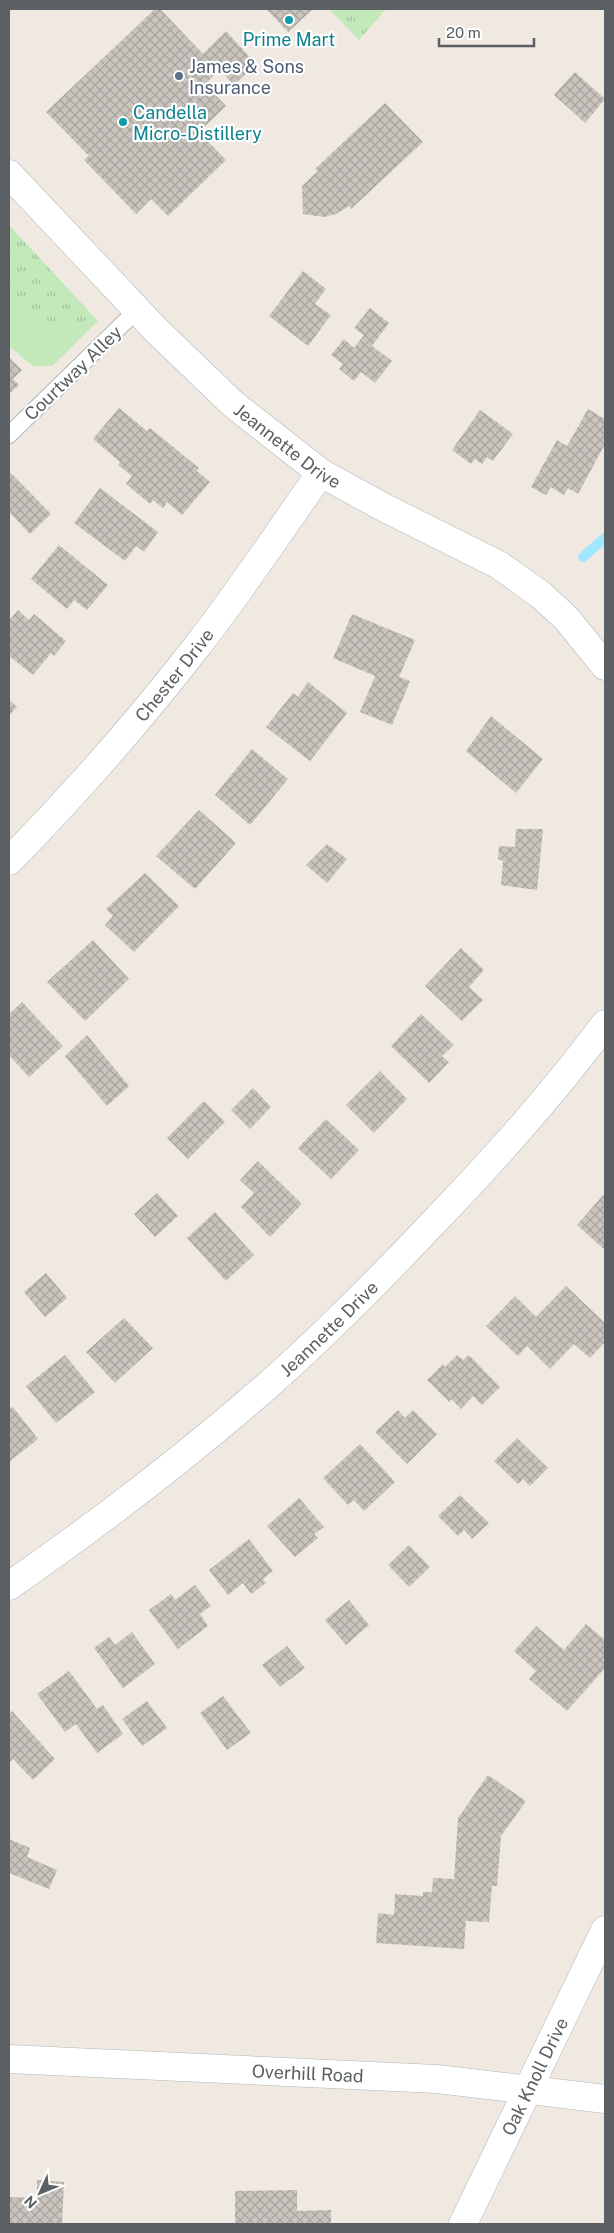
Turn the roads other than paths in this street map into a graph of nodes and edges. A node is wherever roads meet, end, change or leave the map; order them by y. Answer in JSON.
{"nodes":[{"id":1,"x":9,"y":174,"type":"edge"},
{"id":2,"x":138,"y":310,"type":"junction"},
{"id":3,"x":9,"y":435,"type":"edge"},
{"id":4,"x":321,"y":473,"type":"junction"},
{"id":5,"x":605,"y":666,"type":"edge"},
{"id":6,"x":9,"y":861,"type":"edge"},
{"id":7,"x":605,"y":1024,"type":"edge"},
{"id":8,"x":9,"y":1586,"type":"edge"},
{"id":9,"x":605,"y":1930,"type":"edge"},
{"id":10,"x":9,"y":2059,"type":"edge"},
{"id":11,"x":528,"y":2089,"type":"junction"},
{"id":12,"x":605,"y":2099,"type":"edge"},
{"id":13,"x":463,"y":2224,"type":"edge"}],
"edges":[{"from":1,"to":2,"type":"street","name":"Jeannette Drive"},
{"from":2,"to":3,"type":"lane","name":"Courtway Alley"},
{"from":2,"to":4,"type":"street","name":"Jeannette Drive"},
{"from":4,"to":5,"type":"street","name":"Jeannette Drive"},
{"from":4,"to":6,"type":"street","name":"Chester Drive"},
{"from":7,"to":8,"type":"street","name":"Jeannette Drive"},
{"from":9,"to":11,"type":"street","name":"Oak Knoll Drive"},
{"from":10,"to":11,"type":"street","name":"Overhill Road"},
{"from":11,"to":12,"type":"street","name":"Overhill Road"},
{"from":11,"to":13,"type":"street","name":"Oak Knoll Drive"}]}
